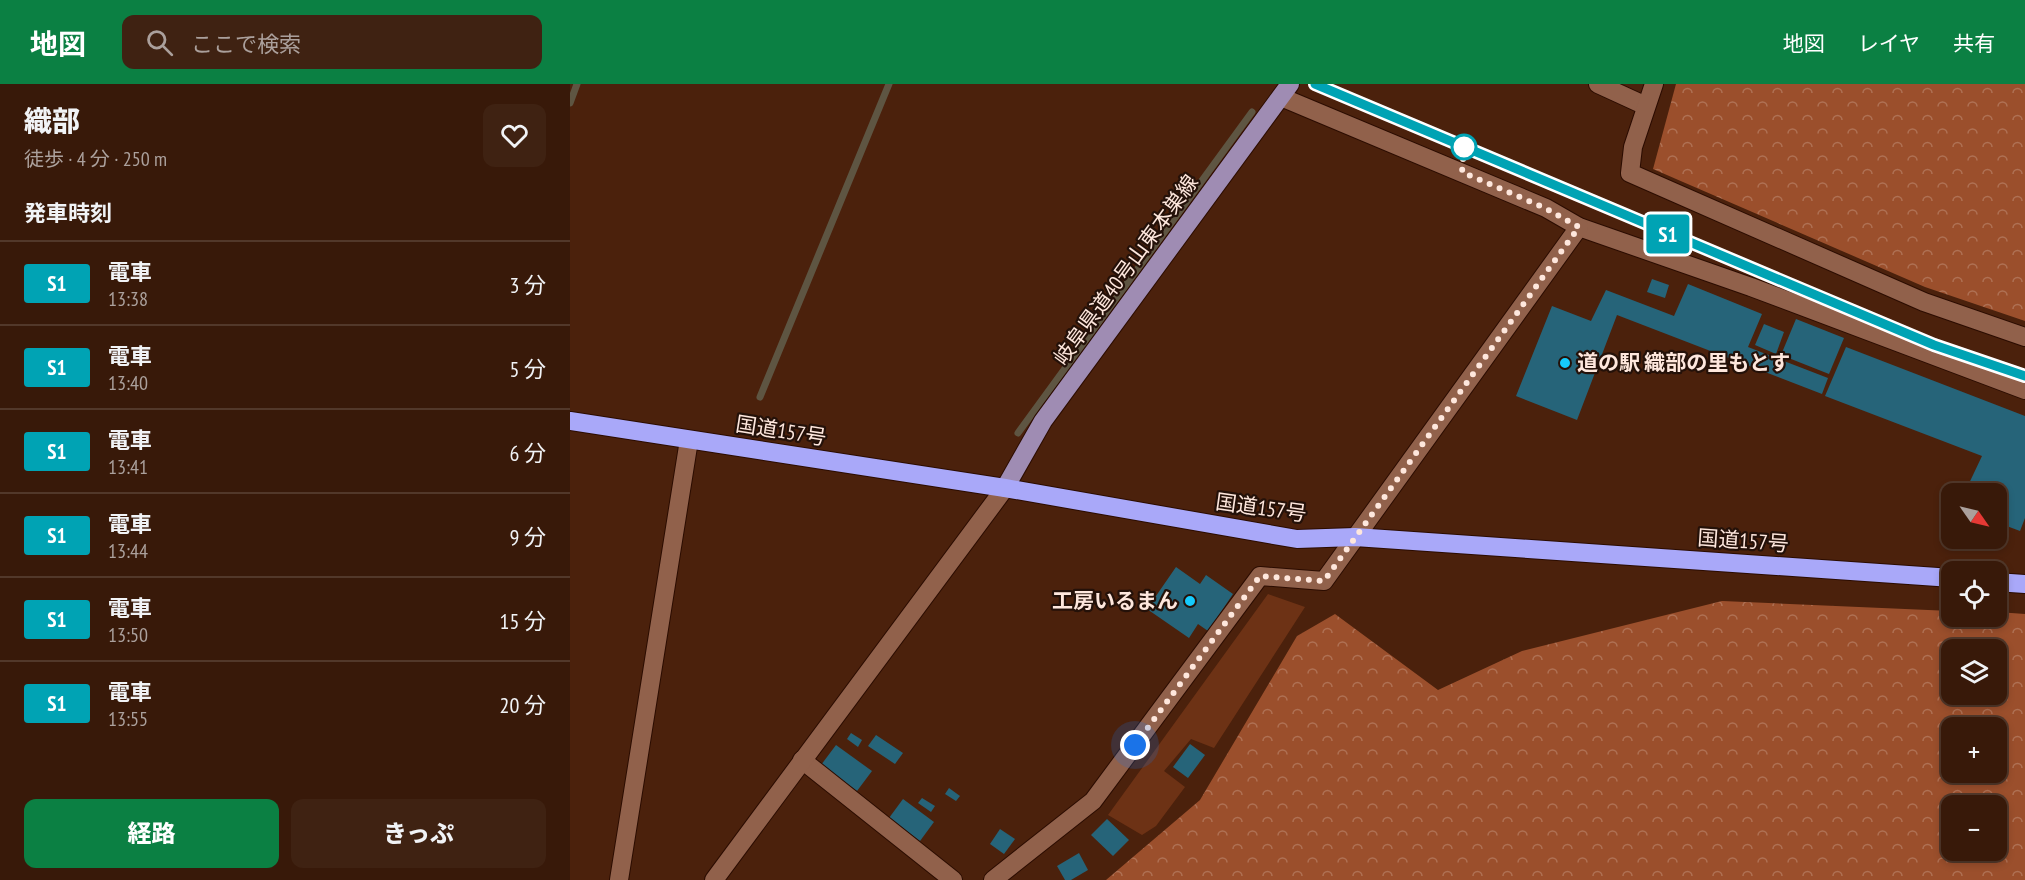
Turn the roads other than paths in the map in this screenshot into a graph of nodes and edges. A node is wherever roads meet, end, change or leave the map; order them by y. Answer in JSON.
{"nodes":[{"id":1,"x":1598,"y":84,"type":"edge"},
{"id":2,"x":1654,"y":84,"type":"edge"},
{"id":3,"x":1286,"y":91,"type":"edge"},
{"id":4,"x":1646,"y":106,"type":"junction"},
{"id":5,"x":1579,"y":227,"type":"junction"},
{"id":6,"x":2025,"y":337,"type":"edge"},
{"id":7,"x":2025,"y":390,"type":"edge"},
{"id":8,"x":570,"y":421,"type":"edge"},
{"id":9,"x":689,"y":440,"type":"junction"},
{"id":10,"x":1005,"y":488,"type":"junction"},
{"id":11,"x":1355,"y":537,"type":"junction"},
{"id":12,"x":1941,"y":577,"type":"edge"},
{"id":13,"x":2007,"y":583,"type":"edge"},
{"id":14,"x":2025,"y":584,"type":"edge"},
{"id":15,"x":802,"y":760,"type":"junction"},
{"id":16,"x":619,"y":880,"type":"edge"},
{"id":17,"x":714,"y":880,"type":"edge"},
{"id":18,"x":953,"y":880,"type":"edge"},
{"id":19,"x":993,"y":880,"type":"edge"}],
"edges":[{"from":1,"to":4,"type":"street"},
{"from":2,"to":4,"type":"street"},
{"from":3,"to":5,"type":"street"},
{"from":3,"to":10,"type":"main road","name":"岐阜県道40号山東本巣線"},
{"from":4,"to":6,"type":"street"},
{"from":5,"to":7,"type":"street"},
{"from":5,"to":11,"type":"street"},
{"from":8,"to":9,"type":"highway","name":"国道157号"},
{"from":9,"to":10,"type":"highway","name":"国道157号"},
{"from":9,"to":16,"type":"street"},
{"from":10,"to":11,"type":"highway","name":"国道157号"},
{"from":10,"to":15,"type":"street"},
{"from":11,"to":12,"type":"highway","name":"国道157号"},
{"from":11,"to":19,"type":"street"},
{"from":13,"to":14,"type":"highway"},
{"from":15,"to":17,"type":"street"},
{"from":15,"to":18,"type":"street"}]}
